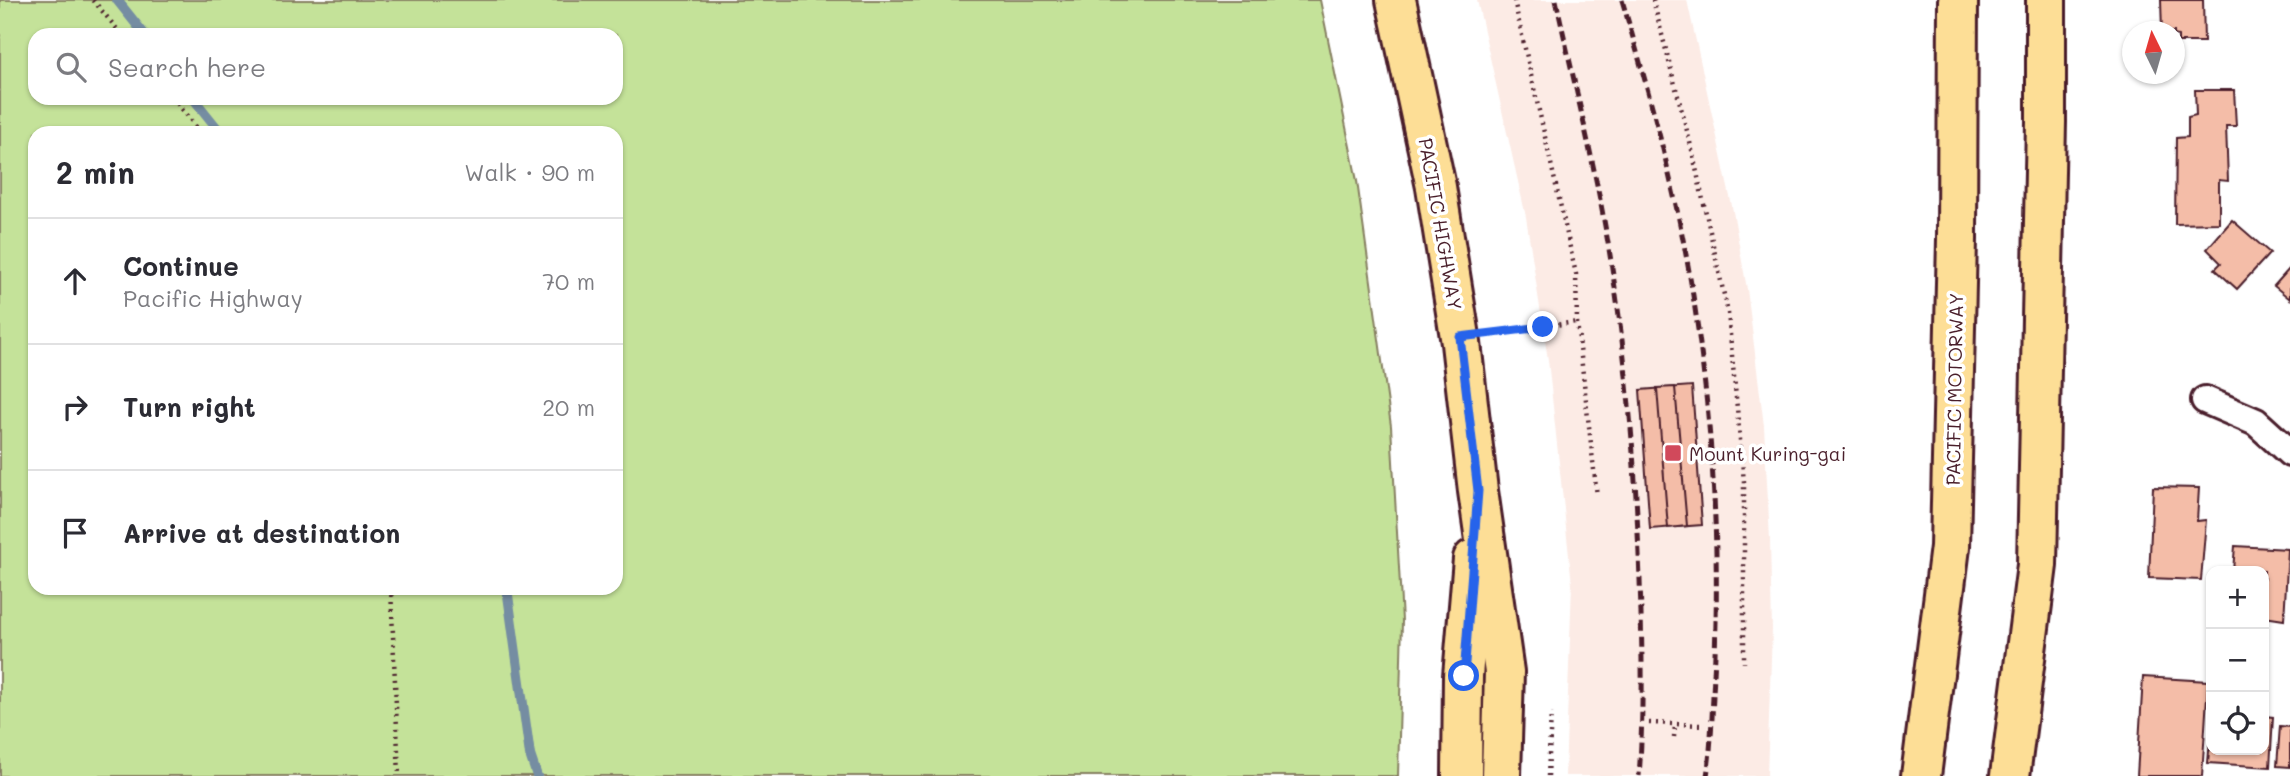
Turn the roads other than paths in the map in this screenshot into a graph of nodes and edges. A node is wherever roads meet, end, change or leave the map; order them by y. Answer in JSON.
{"nodes":[{"id":1,"x":1396,"y":0,"type":"edge"},
{"id":2,"x":1958,"y":0,"type":"edge"},
{"id":3,"x":2046,"y":0,"type":"edge"},
{"id":4,"x":2205,"y":400,"type":"dead end"},
{"id":5,"x":2290,"y":453,"type":"edge"},
{"id":6,"x":1478,"y":491,"type":"junction"},
{"id":7,"x":1462,"y":776,"type":"edge"},
{"id":8,"x":1502,"y":776,"type":"edge"},
{"id":9,"x":1921,"y":776,"type":"edge"},
{"id":10,"x":2010,"y":776,"type":"edge"}],
"edges":[{"from":1,"to":6,"type":"main road","name":"PACIFIC HIGHWAY"},
{"from":2,"to":9,"type":"main road","name":"PACIFIC MOTORWAY"},
{"from":3,"to":10,"type":"main road"},
{"from":4,"to":5,"type":"street"},
{"from":6,"to":7,"type":"main road","name":"PACIFIC HIGHWAY"},
{"from":6,"to":8,"type":"main road","name":"PACIFIC HIGHWAY"}]}
